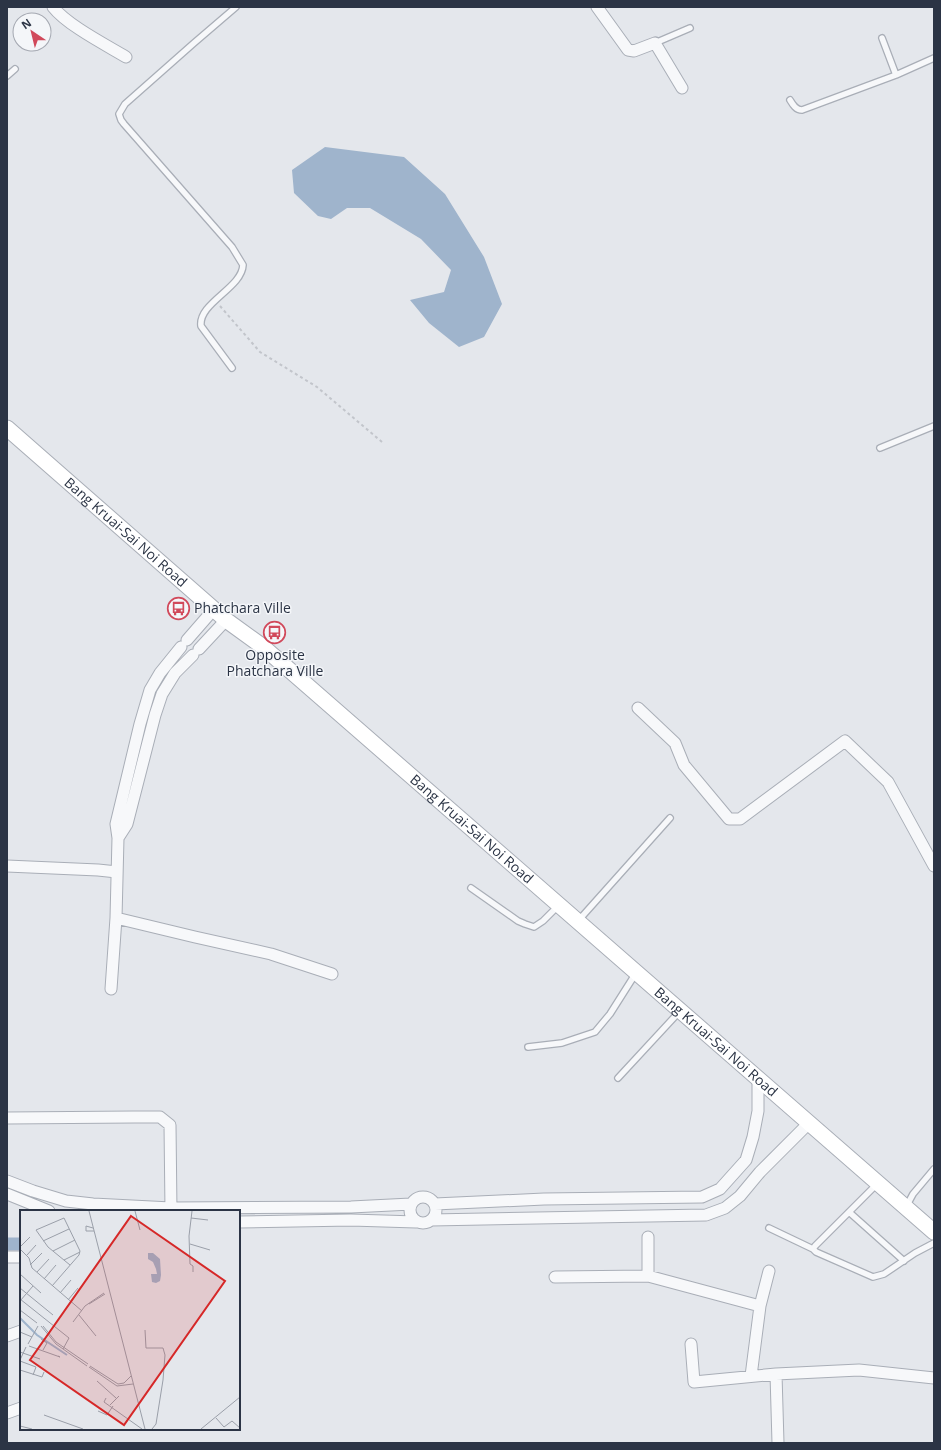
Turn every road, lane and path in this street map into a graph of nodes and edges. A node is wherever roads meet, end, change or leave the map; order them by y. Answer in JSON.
{"nodes":[{"id":1,"x":52,"y":7,"type":"edge"},
{"id":2,"x":236,"y":7,"type":"edge"},
{"id":3,"x":597,"y":7,"type":"edge"},
{"id":4,"x":690,"y":28,"type":"dead end"},
{"id":5,"x":882,"y":38,"type":"dead end"},
{"id":6,"x":655,"y":44,"type":"junction"},
{"id":7,"x":126,"y":58,"type":"dead end"},
{"id":8,"x":934,"y":58,"type":"edge"},
{"id":9,"x":15,"y":69,"type":"dead end"},
{"id":10,"x":896,"y":75,"type":"junction"},
{"id":11,"x":7,"y":76,"type":"edge"},
{"id":12,"x":682,"y":88,"type":"dead end"},
{"id":13,"x":790,"y":100,"type":"dead end"},
{"id":14,"x":216,"y":301,"type":"junction"},
{"id":15,"x":232,"y":368,"type":"dead end"},
{"id":16,"x":934,"y":426,"type":"edge"},
{"id":17,"x":7,"y":428,"type":"edge"},
{"id":18,"x":382,"y":442,"type":"dead end"},
{"id":19,"x":880,"y":448,"type":"dead end"},
{"id":20,"x":214,"y":609,"type":"junction"},
{"id":21,"x":226,"y":620,"type":"junction"},
{"id":22,"x":150,"y":690,"type":"junction"},
{"id":23,"x":162,"y":694,"type":"junction"},
{"id":24,"x":638,"y":708,"type":"dead end"},
{"id":25,"x":670,"y":818,"type":"dead end"},
{"id":26,"x":118,"y":838,"type":"junction"},
{"id":27,"x":7,"y":866,"type":"edge"},
{"id":28,"x":934,"y":866,"type":"edge"},
{"id":29,"x":117,"y":872,"type":"junction"},
{"id":30,"x":471,"y":888,"type":"dead end"},
{"id":31,"x":559,"y":905,"type":"junction"},
{"id":32,"x":116,"y":918,"type":"junction"},
{"id":33,"x":578,"y":921,"type":"junction"},
{"id":34,"x":636,"y":973,"type":"junction"},
{"id":35,"x":332,"y":974,"type":"dead end"},
{"id":36,"x":111,"y":989,"type":"dead end"},
{"id":37,"x":680,"y":1011,"type":"junction"},
{"id":38,"x":528,"y":1046,"type":"dead end"},
{"id":39,"x":618,"y":1078,"type":"dead end"},
{"id":40,"x":758,"y":1078,"type":"junction"},
{"id":41,"x":7,"y":1118,"type":"edge"},
{"id":42,"x":809,"y":1123,"type":"junction"},
{"id":43,"x":746,"y":1160,"type":"junction"},
{"id":44,"x":934,"y":1168,"type":"edge"},
{"id":45,"x":760,"y":1172,"type":"junction"},
{"id":46,"x":7,"y":1181,"type":"edge"},
{"id":47,"x":878,"y":1183,"type":"junction"},
{"id":48,"x":7,"y":1194,"type":"edge"},
{"id":49,"x":653,"y":1198,"type":"junction"},
{"id":50,"x":544,"y":1199,"type":"junction"},
{"id":51,"x":411,"y":1204,"type":"junction"},
{"id":52,"x":435,"y":1204,"type":"junction"},
{"id":53,"x":351,"y":1207,"type":"junction"},
{"id":54,"x":906,"y":1207,"type":"junction"},
{"id":55,"x":171,"y":1209,"type":"edge"},
{"id":56,"x":47,"y":1210,"type":"edge"},
{"id":57,"x":849,"y":1212,"type":"junction"},
{"id":58,"x":652,"y":1217,"type":"junction"},
{"id":59,"x":542,"y":1218,"type":"junction"},
{"id":60,"x":351,"y":1220,"type":"junction"},
{"id":61,"x":431,"y":1220,"type":"junction"},
{"id":62,"x":240,"y":1222,"type":"edge"},
{"id":63,"x":416,"y":1222,"type":"junction"},
{"id":64,"x":768,"y":1228,"type":"dead end"},
{"id":65,"x":934,"y":1232,"type":"edge"},
{"id":66,"x":648,"y":1237,"type":"dead end"},
{"id":67,"x":934,"y":1243,"type":"edge"},
{"id":68,"x":813,"y":1249,"type":"junction"},
{"id":69,"x":7,"y":1257,"type":"edge"},
{"id":70,"x":20,"y":1257,"type":"edge"},
{"id":71,"x":904,"y":1261,"type":"junction"},
{"id":72,"x":769,"y":1271,"type":"dead end"},
{"id":73,"x":648,"y":1276,"type":"junction"},
{"id":74,"x":555,"y":1277,"type":"dead end"},
{"id":75,"x":760,"y":1306,"type":"junction"},
{"id":76,"x":20,"y":1331,"type":"edge"},
{"id":77,"x":7,"y":1336,"type":"edge"},
{"id":78,"x":692,"y":1344,"type":"dead end"},
{"id":79,"x":776,"y":1374,"type":"junction"},
{"id":80,"x":752,"y":1376,"type":"junction"},
{"id":81,"x":934,"y":1378,"type":"edge"},
{"id":82,"x":20,"y":1408,"type":"edge"},
{"id":83,"x":7,"y":1413,"type":"edge"},
{"id":84,"x":778,"y":1443,"type":"edge"}],
"edges":[{"from":1,"to":7,"type":"street"},
{"from":2,"to":14,"type":"lane"},
{"from":3,"to":6,"type":"street"},
{"from":4,"to":6,"type":"lane"},
{"from":5,"to":10,"type":"lane"},
{"from":6,"to":12,"type":"street"},
{"from":8,"to":10,"type":"lane"},
{"from":9,"to":11,"type":"lane"},
{"from":10,"to":13,"type":"lane"},
{"from":14,"to":15,"type":"lane"},
{"from":14,"to":18,"type":"path"},
{"from":16,"to":19,"type":"lane"},
{"from":17,"to":20,"type":"main road","name":"Bang Kruai-Sai Noi Road"},
{"from":20,"to":21,"type":"main road","name":"Bang Kruai-Sai Noi Road"},
{"from":20,"to":22,"type":"street"},
{"from":21,"to":23,"type":"street"},
{"from":21,"to":31,"type":"main road","name":"Bang Kruai-Sai Noi Road"},
{"from":22,"to":23,"type":"street"},
{"from":22,"to":26,"type":"street"},
{"from":23,"to":26,"type":"street"},
{"from":24,"to":28,"type":"street"},
{"from":25,"to":33,"type":"lane"},
{"from":26,"to":29,"type":"street"},
{"from":27,"to":29,"type":"street"},
{"from":29,"to":32,"type":"street"},
{"from":30,"to":31,"type":"lane"},
{"from":31,"to":33,"type":"main road","name":"Bang Kruai-Sai Noi Road"},
{"from":32,"to":35,"type":"street"},
{"from":32,"to":36,"type":"street"},
{"from":33,"to":34,"type":"main road","name":"Bang Kruai-Sai Noi Road"},
{"from":34,"to":37,"type":"main road","name":"Bang Kruai-Sai Noi Road"},
{"from":34,"to":38,"type":"lane"},
{"from":37,"to":39,"type":"lane"},
{"from":37,"to":40,"type":"main road","name":"Bang Kruai-Sai Noi Road"},
{"from":40,"to":42,"type":"main road","name":"Bang Kruai-Sai Noi Road"},
{"from":40,"to":43,"type":"street"},
{"from":41,"to":55,"type":"street"},
{"from":42,"to":45,"type":"street"},
{"from":42,"to":47,"type":"main road","name":"Bang Kruai-Sai Noi Road"},
{"from":43,"to":45,"type":"street"},
{"from":43,"to":49,"type":"street"},
{"from":44,"to":54,"type":"lane"},
{"from":45,"to":58,"type":"street"},
{"from":46,"to":55,"type":"street"},
{"from":47,"to":54,"type":"main road","name":"Bang Kruai-Sai Noi Road"},
{"from":47,"to":57,"type":"lane"},
{"from":48,"to":56,"type":"street"},
{"from":49,"to":50,"type":"street"},
{"from":49,"to":58,"type":"street"},
{"from":50,"to":52,"type":"street"},
{"from":50,"to":59,"type":"street"},
{"from":51,"to":52,"type":"street"},
{"from":51,"to":53,"type":"street"},
{"from":51,"to":63,"type":"street"},
{"from":52,"to":61,"type":"street"},
{"from":53,"to":55,"type":"street"},
{"from":53,"to":60,"type":"street"},
{"from":54,"to":65,"type":"main road","name":"Bang Kruai-Sai Noi Road"},
{"from":57,"to":68,"type":"lane"},
{"from":57,"to":71,"type":"lane"},
{"from":58,"to":59,"type":"street"},
{"from":59,"to":61,"type":"street"},
{"from":60,"to":62,"type":"street"},
{"from":60,"to":63,"type":"street"},
{"from":61,"to":63,"type":"street"},
{"from":64,"to":68,"type":"lane"},
{"from":66,"to":73,"type":"street"},
{"from":67,"to":71,"type":"lane"},
{"from":68,"to":71,"type":"lane"},
{"from":69,"to":70,"type":"street"},
{"from":72,"to":75,"type":"street"},
{"from":73,"to":74,"type":"street"},
{"from":73,"to":75,"type":"street"},
{"from":75,"to":80,"type":"street"},
{"from":76,"to":77,"type":"street"},
{"from":78,"to":80,"type":"street"},
{"from":79,"to":80,"type":"street"},
{"from":79,"to":81,"type":"street"},
{"from":79,"to":84,"type":"street"},
{"from":82,"to":83,"type":"street"}]}
